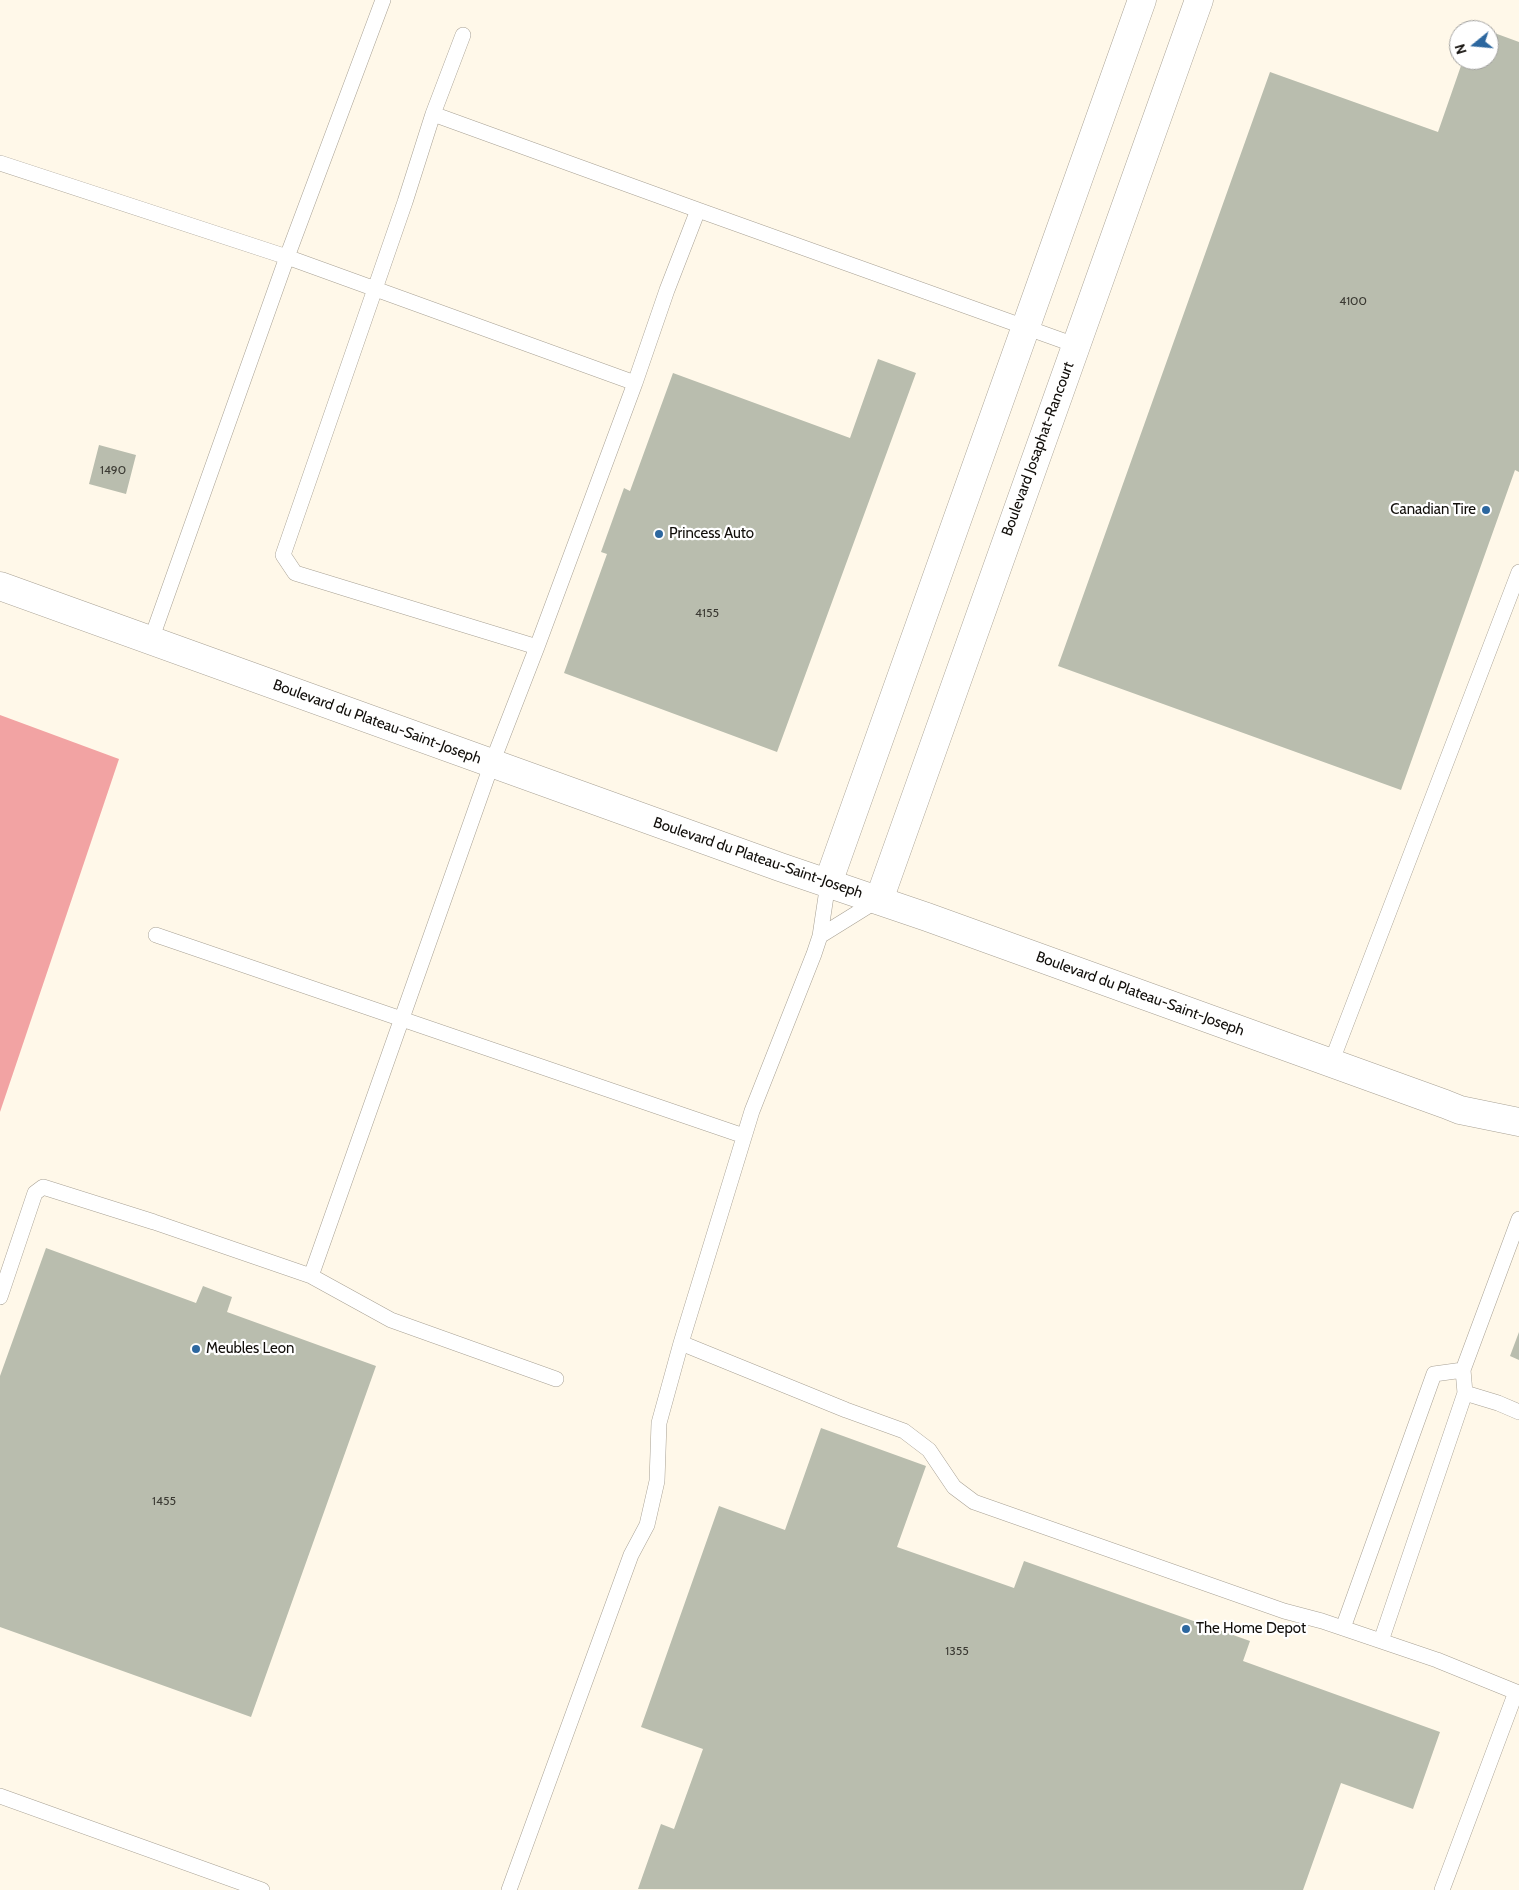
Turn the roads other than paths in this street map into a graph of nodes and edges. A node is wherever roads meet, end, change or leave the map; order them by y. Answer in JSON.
{"nodes":[{"id":1,"x":383,"y":0,"type":"edge"},
{"id":2,"x":1142,"y":0,"type":"edge"},
{"id":3,"x":1199,"y":0,"type":"edge"},
{"id":4,"x":463,"y":36,"type":"dead end"},
{"id":5,"x":433,"y":114,"type":"junction"},
{"id":6,"x":0,"y":163,"type":"edge"},
{"id":7,"x":698,"y":210,"type":"junction"},
{"id":8,"x":287,"y":257,"type":"junction"},
{"id":9,"x":375,"y":289,"type":"junction"},
{"id":10,"x":1026,"y":328,"type":"junction"},
{"id":11,"x":1075,"y":345,"type":"junction"},
{"id":12,"x":635,"y":384,"type":"junction"},
{"id":13,"x":1519,"y":572,"type":"edge"},
{"id":14,"x":0,"y":586,"type":"edge"},
{"id":15,"x":151,"y":640,"type":"junction"},
{"id":16,"x":537,"y":647,"type":"junction"},
{"id":17,"x":492,"y":763,"type":"junction"},
{"id":18,"x":828,"y":883,"type":"junction"},
{"id":19,"x":879,"y":900,"type":"junction"},
{"id":20,"x":156,"y":935,"type":"dead end"},
{"id":21,"x":820,"y":936,"type":"junction"},
{"id":22,"x":402,"y":1019,"type":"junction"},
{"id":23,"x":1331,"y":1063,"type":"junction"},
{"id":24,"x":1519,"y":1122,"type":"edge"},
{"id":25,"x":744,"y":1136,"type":"junction"},
{"id":26,"x":1519,"y":1219,"type":"edge"},
{"id":27,"x":311,"y":1276,"type":"junction"},
{"id":28,"x":0,"y":1297,"type":"edge"},
{"id":29,"x":682,"y":1343,"type":"junction"},
{"id":30,"x":1463,"y":1370,"type":"junction"},
{"id":31,"x":556,"y":1379,"type":"dead end"},
{"id":32,"x":1465,"y":1393,"type":"junction"},
{"id":33,"x":1519,"y":1412,"type":"edge"},
{"id":34,"x":1343,"y":1628,"type":"junction"},
{"id":35,"x":1381,"y":1641,"type":"junction"},
{"id":36,"x":0,"y":1796,"type":"edge"},
{"id":37,"x":262,"y":1890,"type":"edge"},
{"id":38,"x":509,"y":1890,"type":"edge"},
{"id":39,"x":1442,"y":1890,"type":"edge"}],
"edges":[{"from":1,"to":8,"type":"lane"},
{"from":2,"to":10,"type":"street"},
{"from":3,"to":11,"type":"street","name":"Boulevard Josaphat-Rancourt"},
{"from":4,"to":5,"type":"lane"},
{"from":5,"to":7,"type":"lane"},
{"from":5,"to":9,"type":"lane"},
{"from":6,"to":8,"type":"lane"},
{"from":7,"to":10,"type":"lane"},
{"from":7,"to":12,"type":"lane"},
{"from":8,"to":9,"type":"lane"},
{"from":8,"to":15,"type":"lane"},
{"from":9,"to":12,"type":"lane"},
{"from":9,"to":16,"type":"lane"},
{"from":10,"to":11,"type":"lane"},
{"from":10,"to":18,"type":"street"},
{"from":11,"to":19,"type":"street","name":"Boulevard Josaphat-Rancourt"},
{"from":12,"to":16,"type":"lane"},
{"from":13,"to":23,"type":"lane"},
{"from":14,"to":15,"type":"street","name":"Boulevard du Plateau-Saint-Joseph"},
{"from":15,"to":17,"type":"street","name":"Boulevard du Plateau-Saint-Joseph"},
{"from":16,"to":17,"type":"lane"},
{"from":17,"to":18,"type":"street","name":"Boulevard du Plateau-Saint-Joseph"},
{"from":17,"to":22,"type":"lane"},
{"from":18,"to":19,"type":"street","name":"Boulevard du Plateau-Saint-Joseph"},
{"from":18,"to":21,"type":"lane"},
{"from":19,"to":21,"type":"lane"},
{"from":19,"to":23,"type":"street","name":"Boulevard du Plateau-Saint-Joseph"},
{"from":20,"to":22,"type":"lane"},
{"from":21,"to":25,"type":"lane"},
{"from":22,"to":25,"type":"lane"},
{"from":22,"to":27,"type":"lane"},
{"from":23,"to":24,"type":"street","name":"Boulevard du Plateau-Saint-Joseph"},
{"from":25,"to":29,"type":"lane"},
{"from":26,"to":30,"type":"lane"},
{"from":27,"to":28,"type":"lane"},
{"from":27,"to":31,"type":"lane"},
{"from":29,"to":34,"type":"lane"},
{"from":29,"to":38,"type":"lane"},
{"from":30,"to":32,"type":"lane"},
{"from":30,"to":34,"type":"lane"},
{"from":32,"to":33,"type":"lane"},
{"from":32,"to":35,"type":"lane"},
{"from":34,"to":35,"type":"lane"},
{"from":35,"to":39,"type":"lane"},
{"from":36,"to":37,"type":"lane"}]}
